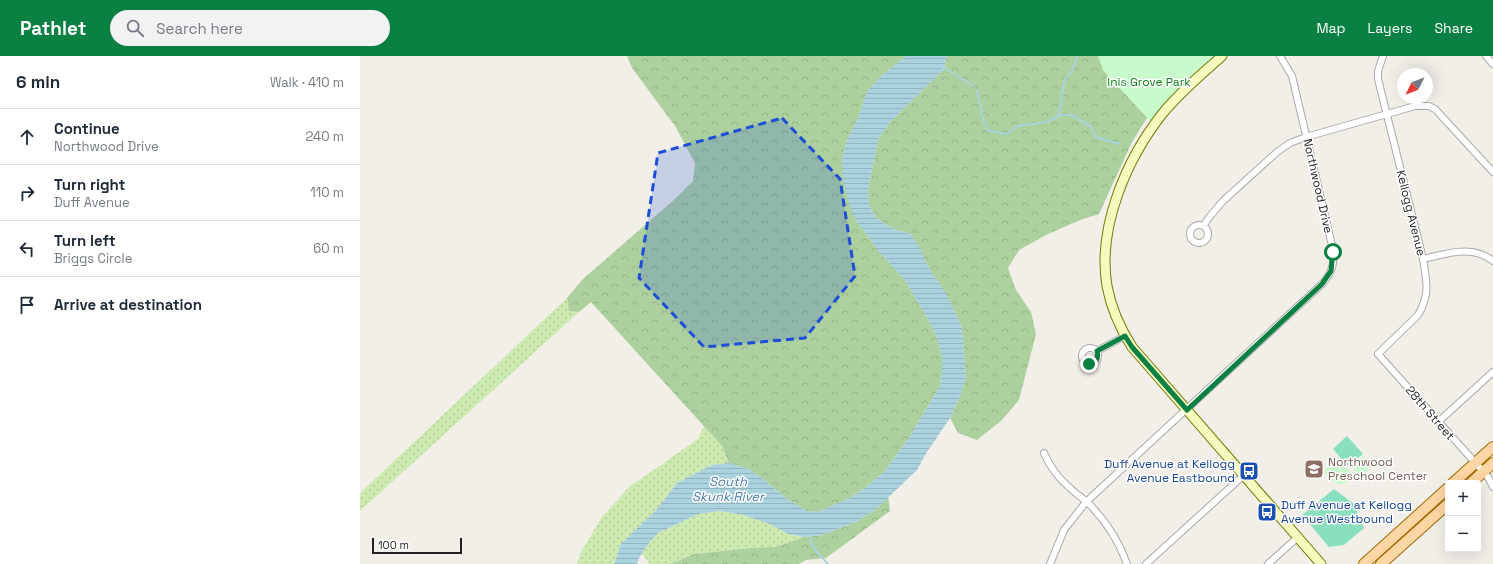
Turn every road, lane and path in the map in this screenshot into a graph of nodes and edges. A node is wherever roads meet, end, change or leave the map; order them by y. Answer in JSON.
{"nodes":[{"id":1,"x":1222,"y":56,"type":"edge"},
{"id":2,"x":1280,"y":56,"type":"edge"},
{"id":3,"x":1383,"y":56,"type":"edge"},
{"id":4,"x":1486,"y":56,"type":"edge"},
{"id":5,"x":1493,"y":64,"type":"edge"},
{"id":6,"x":1387,"y":114,"type":"junction"},
{"id":7,"x":1306,"y":137,"type":"junction"},
{"id":8,"x":1493,"y":172,"type":"edge"},
{"id":9,"x":1203,"y":226,"type":"dead end"},
{"id":10,"x":1423,"y":259,"type":"junction"},
{"id":11,"x":1493,"y":261,"type":"edge"},
{"id":12,"x":1125,"y":336,"type":"junction"},
{"id":13,"x":1097,"y":351,"type":"dead end"},
{"id":14,"x":1378,"y":354,"type":"joint"},
{"id":15,"x":1493,"y":372,"type":"edge"},
{"id":16,"x":1187,"y":410,"type":"junction"},
{"id":17,"x":1438,"y":422,"type":"junction"},
{"id":18,"x":1493,"y":447,"type":"edge"},
{"id":19,"x":1044,"y":453,"type":"dead end"},
{"id":20,"x":1493,"y":463,"type":"edge"},
{"id":21,"x":1475,"y":464,"type":"junction"},
{"id":22,"x":1244,"y":475,"type":"junction"},
{"id":23,"x":1488,"y":476,"type":"edge"},
{"id":24,"x":1456,"y":480,"type":"edge"},
{"id":25,"x":1478,"y":480,"type":"edge"},
{"id":26,"x":1493,"y":487,"type":"edge"},
{"id":27,"x":1445,"y":491,"type":"edge"},
{"id":28,"x":1086,"y":502,"type":"junction"},
{"id":29,"x":1445,"y":507,"type":"edge"},
{"id":30,"x":1298,"y":537,"type":"junction"},
{"id":31,"x":1050,"y":564,"type":"edge"},
{"id":32,"x":1127,"y":564,"type":"edge"},
{"id":33,"x":1146,"y":564,"type":"edge"},
{"id":34,"x":1268,"y":564,"type":"edge"},
{"id":35,"x":1321,"y":564,"type":"edge"},
{"id":36,"x":1364,"y":564,"type":"edge"},
{"id":37,"x":1381,"y":564,"type":"edge"}],
"edges":[{"from":1,"to":12,"type":"main road"},
{"from":2,"to":7,"type":"street","name":"Northwood Drive"},
{"from":3,"to":6,"type":"street","name":"Kellogg Avenue"},
{"from":4,"to":5,"type":"street"},
{"from":6,"to":7,"type":"street"},
{"from":6,"to":8,"type":"street"},
{"from":6,"to":10,"type":"street","name":"Kellogg Avenue"},
{"from":7,"to":9,"type":"street"},
{"from":7,"to":16,"type":"street","name":"Northwood Drive"},
{"from":10,"to":11,"type":"street"},
{"from":10,"to":14,"type":"street","name":"Kellogg Avenue"},
{"from":12,"to":13,"type":"street"},
{"from":12,"to":16,"type":"main road"},
{"from":14,"to":17,"type":"street","name":"28th Street"},
{"from":15,"to":17,"type":"street"},
{"from":16,"to":22,"type":"main road"},
{"from":16,"to":28,"type":"street","name":"Northwood Drive"},
{"from":17,"to":21,"type":"street","name":"28th Street"},
{"from":18,"to":21,"type":"main road"},
{"from":19,"to":28,"type":"street"},
{"from":20,"to":23,"type":"main road"},
{"from":21,"to":23,"type":"street","name":"28th Street"},
{"from":21,"to":24,"type":"main road"},
{"from":22,"to":30,"type":"main road"},
{"from":22,"to":33,"type":"street"},
{"from":23,"to":25,"type":"main road"},
{"from":23,"to":26,"type":"street","name":"28th Street"},
{"from":27,"to":36,"type":"main road"},
{"from":28,"to":31,"type":"street","name":"Northwood Drive"},
{"from":28,"to":32,"type":"street"},
{"from":29,"to":37,"type":"main road"},
{"from":30,"to":34,"type":"street"},
{"from":30,"to":35,"type":"main road"}]}
